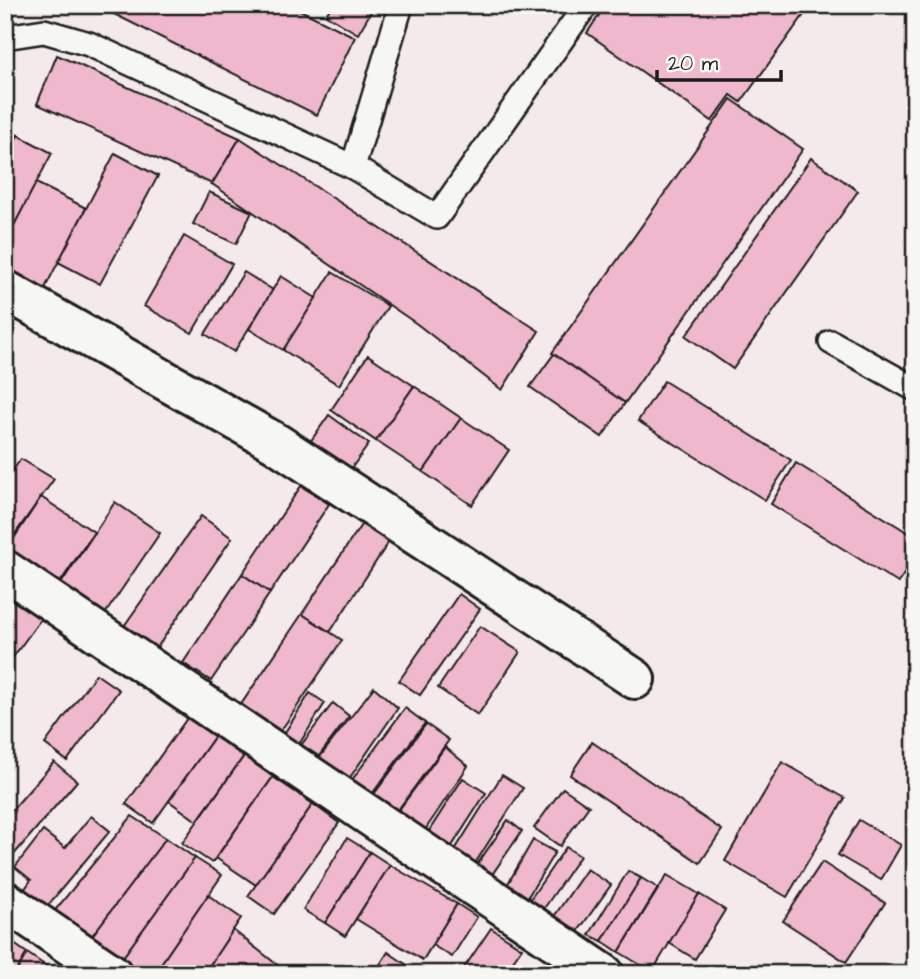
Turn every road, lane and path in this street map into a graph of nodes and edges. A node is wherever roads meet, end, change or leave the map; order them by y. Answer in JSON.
{"nodes":[{"id":1,"x":401,"y":5,"type":"edge"},
{"id":2,"x":586,"y":5,"type":"edge"},
{"id":3,"x":5,"y":37,"type":"edge"},
{"id":4,"x":353,"y":167,"type":"junction"},
{"id":5,"x":5,"y":290,"type":"edge"},
{"id":6,"x":831,"y":342,"type":"dead end"},
{"id":7,"x":915,"y":389,"type":"edge"},
{"id":8,"x":5,"y":570,"type":"edge"},
{"id":9,"x":635,"y":679,"type":"dead end"},
{"id":10,"x":5,"y":901,"type":"edge"},
{"id":11,"x":113,"y":974,"type":"edge"},
{"id":12,"x":604,"y":974,"type":"edge"}],
"edges":[{"from":1,"to":4,"type":"lane"},
{"from":2,"to":4,"type":"lane"},
{"from":3,"to":4,"type":"lane"},
{"from":5,"to":9,"type":"street"},
{"from":6,"to":7,"type":"lane"},
{"from":8,"to":12,"type":"street"},
{"from":10,"to":11,"type":"street"}]}
